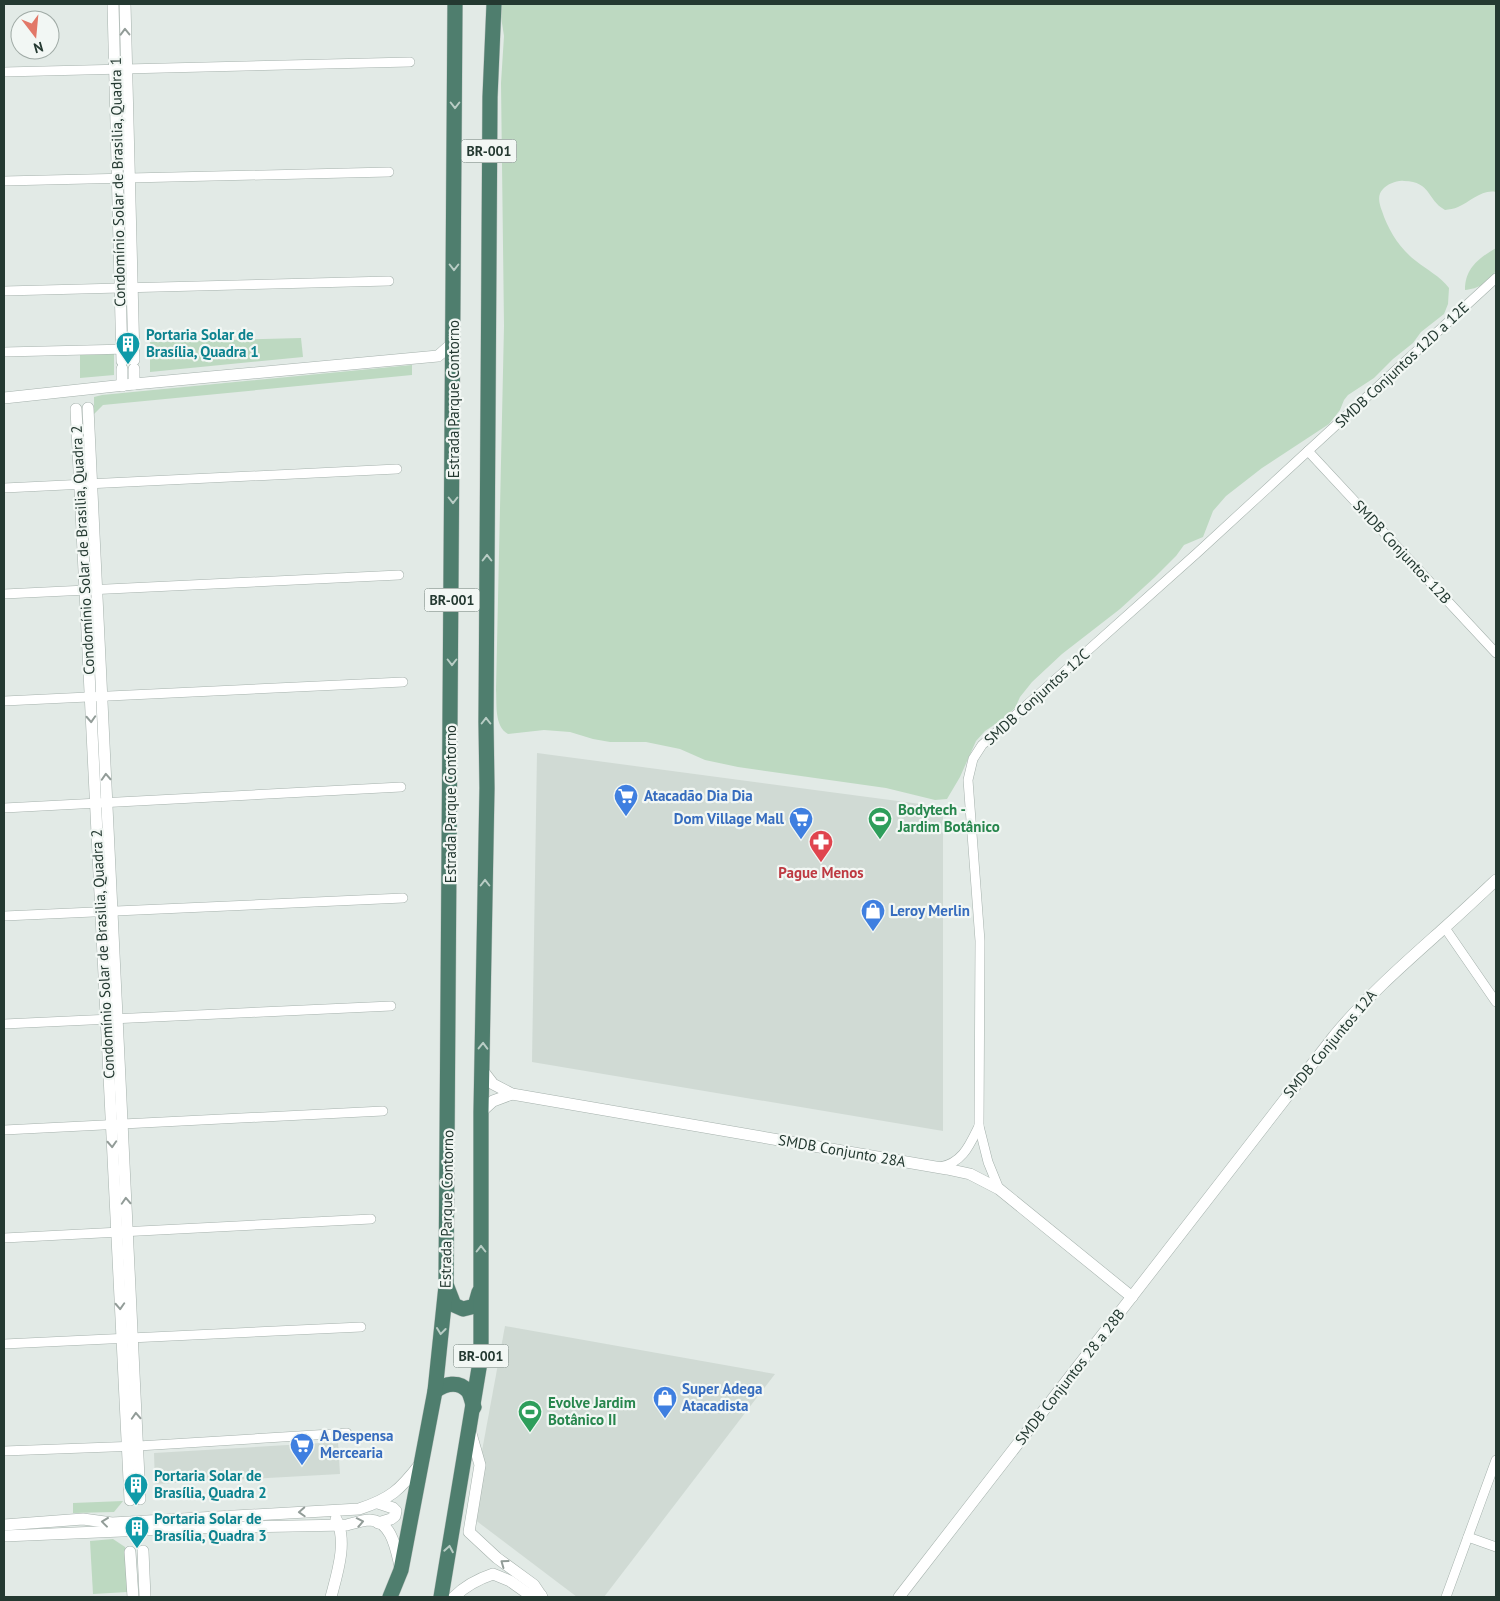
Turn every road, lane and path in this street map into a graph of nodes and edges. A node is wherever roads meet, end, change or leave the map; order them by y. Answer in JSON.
{"nodes":[{"id":1,"x":113,"y":4,"type":"edge"},
{"id":2,"x":125,"y":4,"type":"edge"},
{"id":3,"x":455,"y":4,"type":"edge"},
{"id":4,"x":462,"y":4,"type":"edge"},
{"id":5,"x":485,"y":4,"type":"edge"},
{"id":6,"x":494,"y":4,"type":"edge"},
{"id":7,"x":410,"y":62,"type":"dead end"},
{"id":8,"x":491,"y":63,"type":"junction"},
{"id":9,"x":121,"y":69,"type":"junction"},
{"id":10,"x":4,"y":72,"type":"edge"},
{"id":11,"x":456,"y":75,"type":"junction"},
{"id":12,"x":389,"y":172,"type":"dead end"},
{"id":13,"x":123,"y":178,"type":"junction"},
{"id":14,"x":4,"y":181,"type":"edge"},
{"id":15,"x":1496,"y":278,"type":"edge"},
{"id":16,"x":389,"y":281,"type":"dead end"},
{"id":17,"x":126,"y":288,"type":"junction"},
{"id":18,"x":4,"y":290,"type":"edge"},
{"id":19,"x":454,"y":342,"type":"junction"},
{"id":20,"x":4,"y":352,"type":"edge"},
{"id":21,"x":438,"y":356,"type":"junction"},
{"id":22,"x":128,"y":362,"type":"junction"},
{"id":23,"x":454,"y":366,"type":"junction"},
{"id":24,"x":128,"y":385,"type":"junction"},
{"id":25,"x":4,"y":398,"type":"edge"},
{"id":26,"x":88,"y":403,"type":"junction"},
{"id":27,"x":75,"y":404,"type":"junction"},
{"id":28,"x":1308,"y":451,"type":"junction"},
{"id":29,"x":397,"y":469,"type":"dead end"},
{"id":30,"x":92,"y":483,"type":"junction"},
{"id":31,"x":79,"y":484,"type":"junction"},
{"id":32,"x":4,"y":488,"type":"edge"},
{"id":33,"x":399,"y":575,"type":"dead end"},
{"id":34,"x":97,"y":590,"type":"junction"},
{"id":35,"x":85,"y":591,"type":"junction"},
{"id":36,"x":4,"y":594,"type":"edge"},
{"id":37,"x":1496,"y":653,"type":"edge"},
{"id":38,"x":403,"y":682,"type":"dead end"},
{"id":39,"x":96,"y":696,"type":"junction"},
{"id":40,"x":4,"y":701,"type":"edge"},
{"id":41,"x":401,"y":787,"type":"dead end"},
{"id":42,"x":101,"y":803,"type":"junction"},
{"id":43,"x":4,"y":808,"type":"edge"},
{"id":44,"x":1496,"y":880,"type":"edge"},
{"id":45,"x":403,"y":898,"type":"dead end"},
{"id":46,"x":106,"y":911,"type":"junction"},
{"id":47,"x":4,"y":916,"type":"edge"},
{"id":48,"x":1445,"y":928,"type":"junction"},
{"id":49,"x":1496,"y":1002,"type":"edge"},
{"id":50,"x":391,"y":1006,"type":"dead end"},
{"id":51,"x":111,"y":1018,"type":"junction"},
{"id":52,"x":4,"y":1024,"type":"edge"},
{"id":53,"x":483,"y":1071,"type":"junction"},
{"id":54,"x":512,"y":1094,"type":"junction"},
{"id":55,"x":383,"y":1111,"type":"dead end"},
{"id":56,"x":481,"y":1112,"type":"junction"},
{"id":57,"x":117,"y":1124,"type":"junction"},
{"id":58,"x":979,"y":1126,"type":"junction"},
{"id":59,"x":4,"y":1130,"type":"edge"},
{"id":60,"x":1240,"y":1157,"type":"joint"},
{"id":61,"x":936,"y":1167,"type":"junction"},
{"id":62,"x":999,"y":1190,"type":"junction"},
{"id":63,"x":371,"y":1219,"type":"dead end"},
{"id":64,"x":122,"y":1232,"type":"junction"},
{"id":65,"x":4,"y":1238,"type":"edge"},
{"id":66,"x":481,"y":1284,"type":"junction"},
{"id":67,"x":446,"y":1286,"type":"junction"},
{"id":68,"x":1132,"y":1297,"type":"junction"},
{"id":69,"x":362,"y":1328,"type":"dead end"},
{"id":70,"x":127,"y":1339,"type":"junction"},
{"id":71,"x":4,"y":1344,"type":"edge"},
{"id":72,"x":435,"y":1391,"type":"junction"},
{"id":73,"x":474,"y":1407,"type":"junction"},
{"id":74,"x":470,"y":1428,"type":"junction"},
{"id":75,"x":347,"y":1433,"type":"dead end"},
{"id":76,"x":132,"y":1446,"type":"junction"},
{"id":77,"x":4,"y":1451,"type":"edge"},
{"id":78,"x":1496,"y":1460,"type":"edge"},
{"id":79,"x":421,"y":1463,"type":"junction"},
{"id":80,"x":378,"y":1503,"type":"junction"},
{"id":81,"x":338,"y":1510,"type":"junction"},
{"id":82,"x":83,"y":1519,"type":"junction"},
{"id":83,"x":378,"y":1523,"type":"junction"},
{"id":84,"x":340,"y":1524,"type":"junction"},
{"id":85,"x":4,"y":1525,"type":"edge"},
{"id":86,"x":84,"y":1534,"type":"junction"},
{"id":87,"x":4,"y":1536,"type":"edge"},
{"id":88,"x":133,"y":1537,"type":"junction"},
{"id":89,"x":1468,"y":1537,"type":"junction"},
{"id":90,"x":1496,"y":1547,"type":"edge"},
{"id":91,"x":143,"y":1551,"type":"junction"},
{"id":92,"x":401,"y":1570,"type":"junction"},
{"id":93,"x":541,"y":1596,"type":"edge"},
{"id":94,"x":133,"y":1597,"type":"edge"},
{"id":95,"x":145,"y":1597,"type":"edge"},
{"id":96,"x":331,"y":1597,"type":"edge"},
{"id":97,"x":390,"y":1597,"type":"edge"},
{"id":98,"x":440,"y":1597,"type":"edge"},
{"id":99,"x":454,"y":1597,"type":"edge"},
{"id":100,"x":899,"y":1597,"type":"edge"},
{"id":101,"x":1446,"y":1597,"type":"edge"}],
"edges":[{"from":1,"to":9,"type":"street","name":"Condomínio Solar de Brasilia, Quadra 1"},
{"from":9,"to":2,"type":"street","name":"Condomínio Solar de Brasilia, Quadra 1","one_way":true},
{"from":3,"to":11,"type":"highway","name":"Estrada Parque Contorno","number":"BR-001"},
{"from":4,"to":11,"type":"highway"},
{"from":5,"to":8,"type":"highway"},
{"from":6,"to":8,"type":"highway","number":"BR-001"},
{"from":7,"to":9,"type":"street"},
{"from":53,"to":8,"type":"highway","number":"BR-001","one_way":true},
{"from":9,"to":10,"type":"street"},
{"from":9,"to":13,"type":"street","name":"Condomínio Solar de Brasilia, Quadra 1"},
{"from":11,"to":19,"type":"highway","name":"Estrada Parque Contorno","number":"BR-001","one_way":true},
{"from":12,"to":13,"type":"street"},
{"from":13,"to":14,"type":"street"},
{"from":13,"to":17,"type":"street","name":"Condomínio Solar de Brasilia, Quadra 1"},
{"from":15,"to":28,"type":"street","name":"SMDB Conjuntos 12D a 12E"},
{"from":16,"to":17,"type":"street"},
{"from":17,"to":18,"type":"street"},
{"from":17,"to":22,"type":"street","name":"Condomínio Solar de Brasilia, Quadra 1"},
{"from":19,"to":21,"type":"street"},
{"from":19,"to":23,"type":"highway","name":"Estrada Parque Contorno","number":"BR-001"},
{"from":20,"to":22,"type":"street"},
{"from":21,"to":23,"type":"street"},
{"from":21,"to":24,"type":"street"},
{"from":22,"to":24,"type":"street","name":"Condomínio Solar de Brasilia, Quadra 1"},
{"from":23,"to":67,"type":"highway","name":"Estrada Parque Contorno","number":"BR-001","one_way":true},
{"from":24,"to":26,"type":"street"},
{"from":25,"to":27,"type":"street"},
{"from":26,"to":27,"type":"street"},
{"from":26,"to":27,"type":"street"},
{"from":26,"to":30,"type":"street","name":"Condomínio Solar de Brasilia, Quadra 2"},
{"from":27,"to":31,"type":"street","name":"Condomínio Solar de Brasilia, Quadra 2"},
{"from":28,"to":37,"type":"street","name":"SMDB Conjuntos 12B"},
{"from":28,"to":58,"type":"street","name":"SMDB Conjuntos 12C"},
{"from":29,"to":30,"type":"street"},
{"from":30,"to":31,"type":"street"},
{"from":30,"to":34,"type":"street","name":"Condomínio Solar de Brasilia, Quadra 2"},
{"from":31,"to":32,"type":"street"},
{"from":31,"to":35,"type":"street","name":"Condomínio Solar de Brasilia, Quadra 2"},
{"from":33,"to":34,"type":"street"},
{"from":34,"to":35,"type":"street"},
{"from":34,"to":39,"type":"street","name":"Condomínio Solar de Brasilia, Quadra 2"},
{"from":35,"to":36,"type":"street"},
{"from":35,"to":39,"type":"street","name":"Condomínio Solar de Brasilia, Quadra 2"},
{"from":38,"to":39,"type":"street"},
{"from":39,"to":40,"type":"street"},
{"from":39,"to":42,"type":"street","name":"Condomínio Solar de Brasilia, Quadra 2"},
{"from":41,"to":42,"type":"street"},
{"from":42,"to":43,"type":"street"},
{"from":42,"to":46,"type":"street","name":"Condomínio Solar de Brasilia, Quadra 2"},
{"from":44,"to":48,"type":"street","name":"SMDB Conjuntos 12A"},
{"from":45,"to":46,"type":"street"},
{"from":46,"to":47,"type":"street"},
{"from":46,"to":51,"type":"street","name":"Condomínio Solar de Brasilia, Quadra 2"},
{"from":48,"to":49,"type":"street"},
{"from":48,"to":60,"type":"street","name":"SMDB Conjuntos 12A"},
{"from":50,"to":51,"type":"street"},
{"from":51,"to":52,"type":"street"},
{"from":51,"to":57,"type":"street","name":"Condomínio Solar de Brasilia, Quadra 2"},
{"from":53,"to":54,"type":"street"},
{"from":53,"to":56,"type":"highway","number":"BR-001"},
{"from":54,"to":56,"type":"street"},
{"from":54,"to":61,"type":"street","name":"SMDB Conjunto 28A"},
{"from":55,"to":57,"type":"street"},
{"from":66,"to":56,"type":"highway","number":"BR-001","one_way":true},
{"from":57,"to":59,"type":"street"},
{"from":57,"to":64,"type":"street","name":"Condomínio Solar de Brasilia, Quadra 2"},
{"from":58,"to":61,"type":"street","name":"SMDB Conjuntos 12C"},
{"from":58,"to":62,"type":"street","name":"SMDB Conjuntos 12C"},
{"from":60,"to":68,"type":"street","name":"SMDB Conjuntos 28 a 28B"},
{"from":61,"to":62,"type":"street","name":"SMDB Conjunto 28A"},
{"from":62,"to":68,"type":"street","name":"SMDB Conjunto 28A"},
{"from":63,"to":64,"type":"street"},
{"from":64,"to":65,"type":"street"},
{"from":64,"to":70,"type":"street","name":"Condomínio Solar de Brasilia, Quadra 2"},
{"from":66,"to":67,"type":"highway"},
{"from":66,"to":73,"type":"highway","number":"BR-001"},
{"from":67,"to":72,"type":"highway","name":"Estrada Parque Contorno","number":"BR-001","one_way":true},
{"from":68,"to":100,"type":"street","name":"SMDB Conjuntos 28 a 28B"},
{"from":69,"to":70,"type":"street"},
{"from":70,"to":71,"type":"street"},
{"from":70,"to":76,"type":"street","name":"Condomínio Solar de Brasilia, Quadra 2"},
{"from":72,"to":73,"type":"highway"},
{"from":72,"to":79,"type":"highway","name":"Estrada Parque Contorno","number":"BR-001"},
{"from":73,"to":74,"type":"highway","number":"BR-001"},
{"from":93,"to":74,"type":"street","one_way":true},
{"from":98,"to":74,"type":"highway","number":"BR-001","one_way":true},
{"from":75,"to":76,"type":"street"},
{"from":76,"to":77,"type":"street"},
{"from":76,"to":88,"type":"street","name":"Condomínio Solar de Brasilia, Quadra 2"},
{"from":78,"to":89,"type":"street"},
{"from":79,"to":80,"type":"street"},
{"from":79,"to":92,"type":"highway","name":"Estrada Parque Contorno","number":"BR-001"},
{"from":80,"to":81,"type":"street"},
{"from":80,"to":83,"type":"street"},
{"from":81,"to":84,"type":"street"},
{"from":81,"to":88,"type":"street","one_way":true},
{"from":82,"to":85,"type":"street"},
{"from":82,"to":86,"type":"street"},
{"from":88,"to":82,"type":"street","one_way":true},
{"from":84,"to":83,"type":"street","one_way":true},
{"from":83,"to":92,"type":"street"},
{"from":84,"to":88,"type":"street"},
{"from":84,"to":96,"type":"street"},
{"from":86,"to":87,"type":"street"},
{"from":86,"to":88,"type":"street"},
{"from":88,"to":91,"type":"street"},
{"from":88,"to":91,"type":"street"},
{"from":88,"to":94,"type":"street"},
{"from":89,"to":90,"type":"street"},
{"from":89,"to":101,"type":"street"},
{"from":91,"to":95,"type":"street"},
{"from":92,"to":97,"type":"highway","name":"Estrada Parque Contorno","number":"BR-001"},
{"from":93,"to":99,"type":"street"}]}
